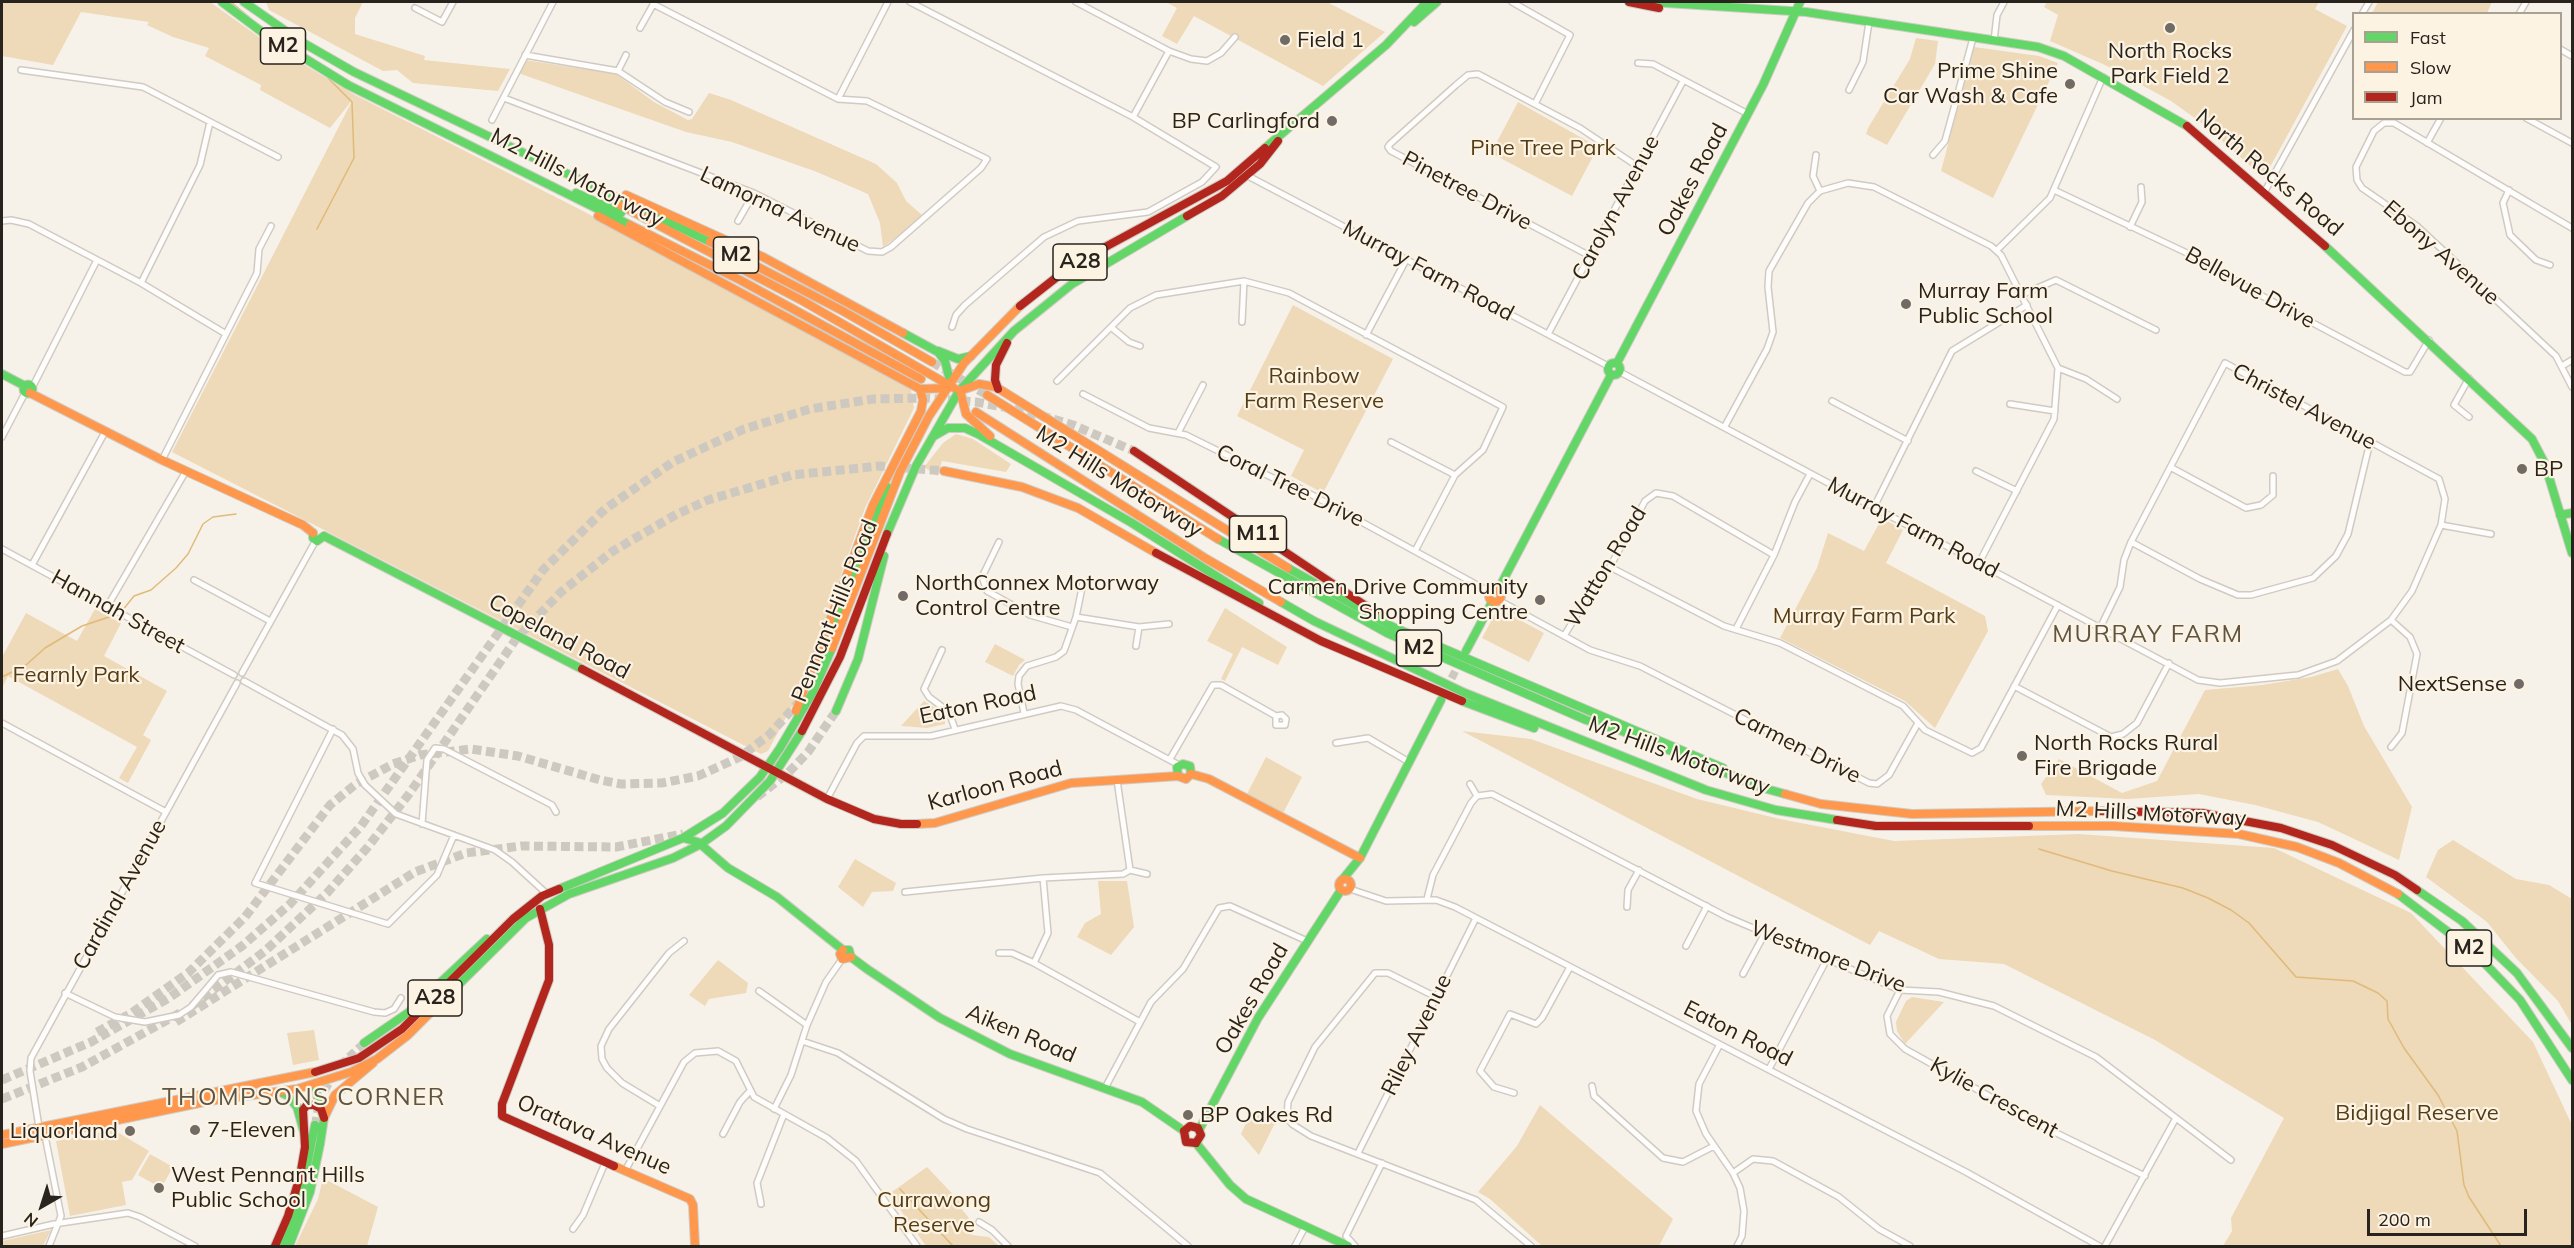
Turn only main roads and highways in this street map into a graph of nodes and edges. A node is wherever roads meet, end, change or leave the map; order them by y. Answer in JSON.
{"nodes":[{"id":1,"x":222,"y":2,"type":"edge"},
{"id":2,"x":244,"y":2,"type":"edge"},
{"id":3,"x":1427,"y":2,"type":"edge"},
{"id":4,"x":1437,"y":2,"type":"edge"},
{"id":5,"x":1629,"y":2,"type":"edge"},
{"id":6,"x":1651,"y":2,"type":"edge"},
{"id":7,"x":1800,"y":2,"type":"edge"},
{"id":8,"x":1736,"y":8,"type":"junction"},
{"id":9,"x":1796,"y":11,"type":"junction"},
{"id":10,"x":1402,"y":30,"type":"junction"},
{"id":11,"x":1279,"y":139,"type":"junction"},
{"id":12,"x":535,"y":158,"type":"junction"},
{"id":13,"x":508,"y":165,"type":"junction"},
{"id":14,"x":1248,"y":176,"type":"junction"},
{"id":15,"x":1227,"y":181,"type":"junction"},
{"id":16,"x":548,"y":184,"type":"junction"},
{"id":17,"x":751,"y":274,"type":"junction"},
{"id":18,"x":1014,"y":331,"type":"junction"},
{"id":19,"x":930,"y":349,"type":"junction"},
{"id":20,"x":971,"y":356,"type":"junction"},
{"id":21,"x":932,"y":362,"type":"tunnel mouth"},
{"id":22,"x":964,"y":363,"type":"junction"},
{"id":23,"x":1617,"y":363,"type":"junction"},
{"id":24,"x":975,"y":373,"type":"junction"},
{"id":25,"x":2,"y":374,"type":"edge"},
{"id":26,"x":1611,"y":375,"type":"junction"},
{"id":27,"x":921,"y":379,"type":"dead end"},
{"id":28,"x":960,"y":382,"type":"junction"},
{"id":29,"x":950,"y":387,"type":"junction"},
{"id":30,"x":998,"y":388,"type":"junction"},
{"id":31,"x":920,"y":389,"type":"junction"},
{"id":32,"x":959,"y":391,"type":"junction"},
{"id":33,"x":987,"y":395,"type":"tunnel mouth"},
{"id":34,"x":949,"y":408,"type":"junction"},
{"id":35,"x":976,"y":412,"type":"dead end"},
{"id":36,"x":926,"y":421,"type":"junction"},
{"id":37,"x":930,"y":439,"type":"junction"},
{"id":38,"x":1008,"y":451,"type":"junction"},
{"id":39,"x":1134,"y":451,"type":"tunnel mouth"},
{"id":40,"x":895,"y":459,"type":"junction"},
{"id":41,"x":944,"y":471,"type":"tunnel mouth"},
{"id":42,"x":887,"y":486,"type":"junction"},
{"id":43,"x":2572,"y":513,"type":"edge"},
{"id":44,"x":2560,"y":515,"type":"junction"},
{"id":45,"x":889,"y":527,"type":"junction"},
{"id":46,"x":2572,"y":553,"type":"edge"},
{"id":47,"x":835,"y":621,"type":"dead end"},
{"id":48,"x":1321,"y":641,"type":"junction"},
{"id":49,"x":1466,"y":651,"type":"tunnel mouth"},
{"id":50,"x":1448,"y":652,"type":"junction"},
{"id":51,"x":1441,"y":700,"type":"dead end"},
{"id":52,"x":836,"y":711,"type":"tunnel mouth"},
{"id":53,"x":780,"y":748,"type":"junction"},
{"id":54,"x":767,"y":767,"type":"junction"},
{"id":55,"x":777,"y":772,"type":"junction"},
{"id":56,"x":1191,"y":774,"type":"junction"},
{"id":57,"x":1178,"y":776,"type":"junction"},
{"id":58,"x":1677,"y":779,"type":"junction"},
{"id":59,"x":1763,"y":788,"type":"junction"},
{"id":60,"x":683,"y":838,"type":"junction"},
{"id":61,"x":701,"y":844,"type":"junction"},
{"id":62,"x":1358,"y":860,"type":"junction"},
{"id":63,"x":540,"y":909,"type":"junction"},
{"id":64,"x":519,"y":914,"type":"junction"},
{"id":65,"x":364,"y":1043,"type":"tunnel mouth"},
{"id":66,"x":2572,"y":1048,"type":"edge"},
{"id":67,"x":377,"y":1059,"type":"junction"},
{"id":68,"x":283,"y":1079,"type":"junction"},
{"id":69,"x":2572,"y":1080,"type":"edge"},
{"id":70,"x":314,"y":1085,"type":"junction"},
{"id":71,"x":280,"y":1092,"type":"junction"},
{"id":72,"x":324,"y":1118,"type":"junction"},
{"id":73,"x":315,"y":1125,"type":"tunnel mouth"},
{"id":74,"x":1199,"y":1130,"type":"junction"},
{"id":75,"x":46,"y":1131,"type":"junction"},
{"id":76,"x":1184,"y":1131,"type":"junction"},
{"id":77,"x":2,"y":1134,"type":"edge"},
{"id":78,"x":305,"y":1136,"type":"junction"},
{"id":79,"x":1196,"y":1143,"type":"junction"},
{"id":80,"x":2,"y":1144,"type":"edge"},
{"id":81,"x":275,"y":1246,"type":"edge"},
{"id":82,"x":282,"y":1246,"type":"edge"},
{"id":83,"x":289,"y":1246,"type":"edge"},
{"id":84,"x":695,"y":1246,"type":"edge"},
{"id":85,"x":1348,"y":1246,"type":"edge"}],
"edges":[{"from":1,"to":13,"type":"main road","name":"M2 Hills Motorway","number":"M2"},
{"from":2,"to":12,"type":"main road","name":"M2 Hills Motorway","number":"M2"},
{"from":3,"to":10,"type":"main road","name":"Pennant Hills Road","number":"A28"},
{"from":4,"to":10,"type":"main road","name":"Pennant Hills Road","number":"A28"},
{"from":5,"to":8,"type":"main road","name":"North Rocks Road"},
{"from":6,"to":8,"type":"main road","name":"North Rocks Road"},
{"from":7,"to":9,"type":"main road","name":"Oakes Road"},
{"from":8,"to":9,"type":"main road","name":"North Rocks Road"},
{"from":9,"to":23,"type":"main road","name":"Oakes Road"},
{"from":9,"to":44,"type":"main road","name":"North Rocks Road"},
{"from":10,"to":11,"type":"main road","name":"Pennant Hills Road","number":"A28"},
{"from":11,"to":14,"type":"main road","name":"Pennant Hills Road","number":"A28"},
{"from":11,"to":15,"type":"main road","name":"Pennant Hills Road","number":"A28"},
{"from":12,"to":17,"type":"main road"},
{"from":12,"to":19,"type":"main road","number":"M2"},
{"from":12,"to":21,"type":"main road","name":"M2 Hills Motorway","number":"M2"},
{"from":13,"to":16,"type":"main road","name":"M2 Hills Motorway","number":"M2"},
{"from":13,"to":31,"type":"main road","number":"M2"},
{"from":14,"to":15,"type":"main road"},
{"from":14,"to":18,"type":"main road","name":"Pennant Hills Road","number":"A28"},
{"from":15,"to":20,"type":"main road","name":"Pennant Hills Road","number":"A28"},
{"from":16,"to":17,"type":"main road"},
{"from":16,"to":27,"type":"main road","name":"M2 Hills Motorway","number":"M2"},
{"from":17,"to":29,"type":"main road"},
{"from":18,"to":24,"type":"main road","name":"Pennant Hills Road","number":"A28"},
{"from":18,"to":30,"type":"main road"},
{"from":19,"to":20,"type":"main road"},
{"from":19,"to":29,"type":"main road"},
{"from":20,"to":22,"type":"main road","name":"Pennant Hills Road","number":"A28"},
{"from":22,"to":28,"type":"main road","number":"M2"},
{"from":22,"to":29,"type":"main road","name":"Pennant Hills Road","number":"A28"},
{"from":23,"to":26,"type":"main road"},
{"from":23,"to":26,"type":"main road"},
{"from":24,"to":28,"type":"main road"},
{"from":24,"to":32,"type":"main road","name":"Pennant Hills Road","number":"A28"},
{"from":25,"to":54,"type":"main road","name":"Copeland Road"},
{"from":26,"to":49,"type":"main road"},
{"from":28,"to":29,"type":"main road"},
{"from":28,"to":32,"type":"main road","number":"M2"},
{"from":29,"to":31,"type":"main road"},
{"from":29,"to":32,"type":"main road"},
{"from":29,"to":34,"type":"main road"},
{"from":29,"to":36,"type":"main road","name":"Pennant Hills Road","number":"A28"},
{"from":30,"to":32,"type":"main road"},
{"from":30,"to":50,"type":"main road","number":"M2"},
{"from":31,"to":40,"type":"main road"},
{"from":32,"to":34,"type":"main road","name":"Pennant Hills Road","number":"A28"},
{"from":32,"to":38,"type":"main road","number":"M2"},
{"from":33,"to":59,"type":"main road","name":"M2 Hills Motorway","number":"M2"},
{"from":34,"to":37,"type":"main road","name":"Pennant Hills Road","number":"A28"},
{"from":35,"to":58,"type":"main road","name":"M2 Hills Motorway","number":"M2"},
{"from":36,"to":42,"type":"main road"},
{"from":36,"to":53,"type":"main road","name":"Pennant Hills Road","number":"A28"},
{"from":37,"to":38,"type":"main road"},
{"from":37,"to":45,"type":"main road","name":"Pennant Hills Road","number":"A28"},
{"from":38,"to":48,"type":"main road","number":"M2"},
{"from":39,"to":50,"type":"main road","number":"M11"},
{"from":40,"to":42,"type":"main road"},
{"from":40,"to":53,"type":"main road"},
{"from":41,"to":48,"type":"main road"},
{"from":42,"to":47,"type":"main road"},
{"from":43,"to":44,"type":"main road"},
{"from":44,"to":46,"type":"main road","name":"North Rocks Road"},
{"from":45,"to":52,"type":"main road"},
{"from":45,"to":55,"type":"main road","name":"Pennant Hills Road","number":"A28"},
{"from":48,"to":58,"type":"main road","number":"M2"},
{"from":50,"to":59,"type":"main road","name":"M2 Hills Motorway","number":"M2"},
{"from":51,"to":62,"type":"main road","name":"Oakes Road"},
{"from":53,"to":54,"type":"main road","name":"Pennant Hills Road","number":"A28"},
{"from":54,"to":55,"type":"main road","name":"Copeland Road"},
{"from":54,"to":60,"type":"main road","name":"Pennant Hills Road","number":"A28"},
{"from":55,"to":57,"type":"main road","name":"Karloon Road"},
{"from":55,"to":61,"type":"main road","name":"Pennant Hills Road","number":"A28"},
{"from":56,"to":57,"type":"main road","name":"Karloon Road"},
{"from":56,"to":57,"type":"main road"},
{"from":56,"to":62,"type":"main road"},
{"from":58,"to":69,"type":"main road","name":"M2 Hills Motorway","number":"M2"},
{"from":59,"to":66,"type":"main road","name":"M2 Hills Motorway","number":"M2"},
{"from":60,"to":61,"type":"main road","name":"Aiken Road"},
{"from":60,"to":64,"type":"main road","name":"Pennant Hills Road","number":"A28"},
{"from":61,"to":63,"type":"main road","name":"Pennant Hills Road","number":"A28"},
{"from":61,"to":76,"type":"main road","name":"Aiken Road"},
{"from":62,"to":74,"type":"main road","name":"Oakes Road"},
{"from":63,"to":67,"type":"main road","name":"Pennant Hills Road","number":"A28"},
{"from":63,"to":84,"type":"main road","name":"Oratava Avenue"},
{"from":64,"to":65,"type":"main road"},
{"from":64,"to":68,"type":"main road","name":"Pennant Hills Road","number":"A28"},
{"from":67,"to":70,"type":"main road","name":"Pennant Hills Road","number":"A28"},
{"from":67,"to":72,"type":"main road"},
{"from":68,"to":70,"type":"main road"},
{"from":68,"to":75,"type":"main road","name":"Pennant Hills Road","number":"A28"},
{"from":70,"to":71,"type":"main road","name":"Pennant Hills Road","number":"A28"},
{"from":70,"to":72,"type":"main road"},
{"from":71,"to":75,"type":"main road","name":"Pennant Hills Road","number":"A28"},
{"from":71,"to":78,"type":"main road"},
{"from":72,"to":78,"type":"main road"},
{"from":72,"to":83,"type":"main road"},
{"from":73,"to":82,"type":"main road"},
{"from":74,"to":76,"type":"main road"},
{"from":74,"to":79,"type":"main road"},
{"from":75,"to":77,"type":"main road"},
{"from":75,"to":80,"type":"main road","name":"Pennant Hills Road","number":"A28"},
{"from":76,"to":79,"type":"main road"},
{"from":78,"to":81,"type":"main road"},
{"from":79,"to":85,"type":"main road"}]}
